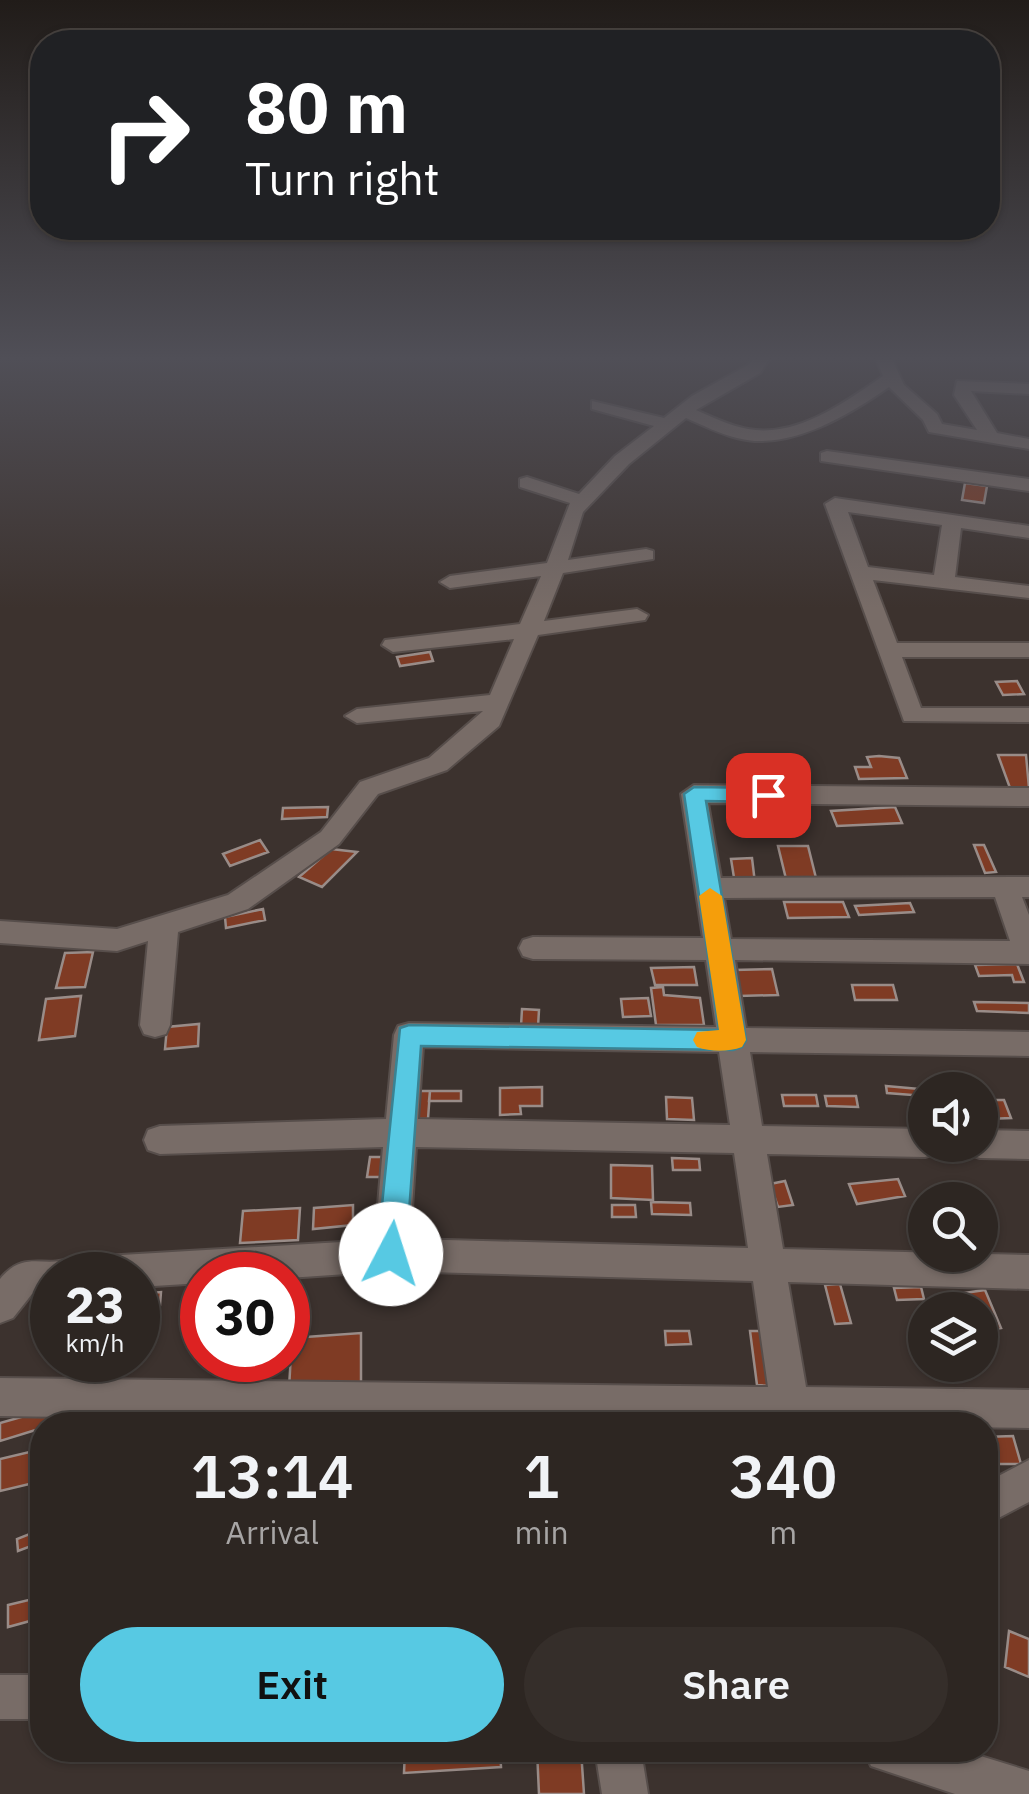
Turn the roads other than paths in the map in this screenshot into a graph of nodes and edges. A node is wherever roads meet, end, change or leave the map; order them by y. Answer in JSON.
{"nodes":[{"id":1,"x":647,"y":441,"type":"edge"},
{"id":2,"x":827,"y":458,"type":"dead end"},
{"id":3,"x":527,"y":483,"type":"dead end"},
{"id":4,"x":1029,"y":485,"type":"edge"},
{"id":5,"x":583,"y":501,"type":"junction"},
{"id":6,"x":952,"y":521,"type":"junction"},
{"id":7,"x":1029,"y":532,"type":"edge"},
{"id":8,"x":646,"y":555,"type":"dead end"},
{"id":9,"x":555,"y":568,"type":"junction"},
{"id":10,"x":860,"y":572,"type":"junction"},
{"id":11,"x":944,"y":579,"type":"junction"},
{"id":12,"x":450,"y":582,"type":"dead end"},
{"id":13,"x":1029,"y":592,"type":"edge"},
{"id":14,"x":637,"y":614,"type":"dead end"},
{"id":15,"x":530,"y":626,"type":"junction"},
{"id":16,"x":393,"y":645,"type":"dead end"},
{"id":17,"x":888,"y":650,"type":"junction"},
{"id":18,"x":1029,"y":650,"type":"edge"},
{"id":19,"x":498,"y":702,"type":"junction"},
{"id":20,"x":1029,"y":715,"type":"edge"},
{"id":21,"x":357,"y":716,"type":"dead end"},
{"id":22,"x":1029,"y":797,"type":"edge"},
{"id":23,"x":1017,"y":887,"type":"edge"},
{"id":24,"x":709,"y":888,"type":"junction"},
{"id":25,"x":164,"y":926,"type":"junction"},
{"id":26,"x":0,"y":932,"type":"edge"},
{"id":27,"x":532,"y":948,"type":"dead end"},
{"id":28,"x":719,"y":950,"type":"junction"},
{"id":29,"x":1029,"y":952,"type":"edge"},
{"id":30,"x":155,"y":1025,"type":"dead end"},
{"id":31,"x":733,"y":1040,"type":"junction"},
{"id":32,"x":1029,"y":1044,"type":"edge"},
{"id":33,"x":402,"y":1133,"type":"junction"},
{"id":34,"x":160,"y":1140,"type":"dead end"},
{"id":35,"x":749,"y":1140,"type":"junction"},
{"id":36,"x":908,"y":1143,"type":"edge"},
{"id":37,"x":998,"y":1144,"type":"edge"},
{"id":38,"x":1029,"y":1145,"type":"edge"},
{"id":39,"x":391,"y":1254,"type":"junction"},
{"id":40,"x":768,"y":1265,"type":"junction"},
{"id":41,"x":160,"y":1269,"type":"edge"},
{"id":42,"x":1029,"y":1272,"type":"edge"},
{"id":43,"x":30,"y":1278,"type":"edge"},
{"id":44,"x":0,"y":1306,"type":"edge"},
{"id":45,"x":0,"y":1396,"type":"edge"},
{"id":46,"x":1029,"y":1409,"type":"edge"},
{"id":47,"x":152,"y":1412,"type":"edge"},
{"id":48,"x":791,"y":1412,"type":"edge"},
{"id":49,"x":927,"y":1412,"type":"edge"},
{"id":50,"x":1029,"y":1480,"type":"edge"},
{"id":51,"x":998,"y":1498,"type":"edge"},
{"id":52,"x":0,"y":1697,"type":"edge"},
{"id":53,"x":30,"y":1697,"type":"edge"},
{"id":54,"x":620,"y":1762,"type":"edge"},
{"id":55,"x":926,"y":1762,"type":"edge"},
{"id":56,"x":626,"y":1794,"type":"edge"},
{"id":57,"x":1029,"y":1794,"type":"edge"}],
"edges":[{"from":1,"to":5,"type":"street"},
{"from":2,"to":4,"type":"street"},
{"from":3,"to":5,"type":"street"},
{"from":5,"to":9,"type":"street"},
{"from":6,"to":7,"type":"street"},
{"from":6,"to":10,"type":"street"},
{"from":6,"to":11,"type":"street"},
{"from":8,"to":9,"type":"street"},
{"from":9,"to":12,"type":"street"},
{"from":9,"to":15,"type":"street"},
{"from":10,"to":11,"type":"street"},
{"from":10,"to":17,"type":"street"},
{"from":11,"to":13,"type":"street"},
{"from":14,"to":15,"type":"street"},
{"from":15,"to":16,"type":"street"},
{"from":15,"to":19,"type":"street"},
{"from":17,"to":18,"type":"street"},
{"from":17,"to":20,"type":"street"},
{"from":19,"to":21,"type":"street"},
{"from":19,"to":25,"type":"street"},
{"from":22,"to":24,"type":"street"},
{"from":23,"to":24,"type":"street"},
{"from":23,"to":29,"type":"street"},
{"from":24,"to":28,"type":"street"},
{"from":25,"to":26,"type":"street"},
{"from":25,"to":30,"type":"street"},
{"from":27,"to":28,"type":"street"},
{"from":28,"to":29,"type":"street"},
{"from":28,"to":31,"type":"street"},
{"from":31,"to":32,"type":"street"},
{"from":31,"to":33,"type":"street"},
{"from":31,"to":35,"type":"street"},
{"from":33,"to":34,"type":"street"},
{"from":33,"to":35,"type":"street"},
{"from":33,"to":39,"type":"street"},
{"from":35,"to":36,"type":"street"},
{"from":35,"to":40,"type":"street"},
{"from":37,"to":38,"type":"street"},
{"from":39,"to":40,"type":"street"},
{"from":39,"to":41,"type":"street"},
{"from":40,"to":42,"type":"street"},
{"from":40,"to":48,"type":"street"},
{"from":43,"to":44,"type":"street"},
{"from":45,"to":47,"type":"street"},
{"from":46,"to":49,"type":"street"},
{"from":50,"to":51,"type":"street"},
{"from":52,"to":53,"type":"street"},
{"from":54,"to":56,"type":"street"},
{"from":55,"to":57,"type":"street"}]}
